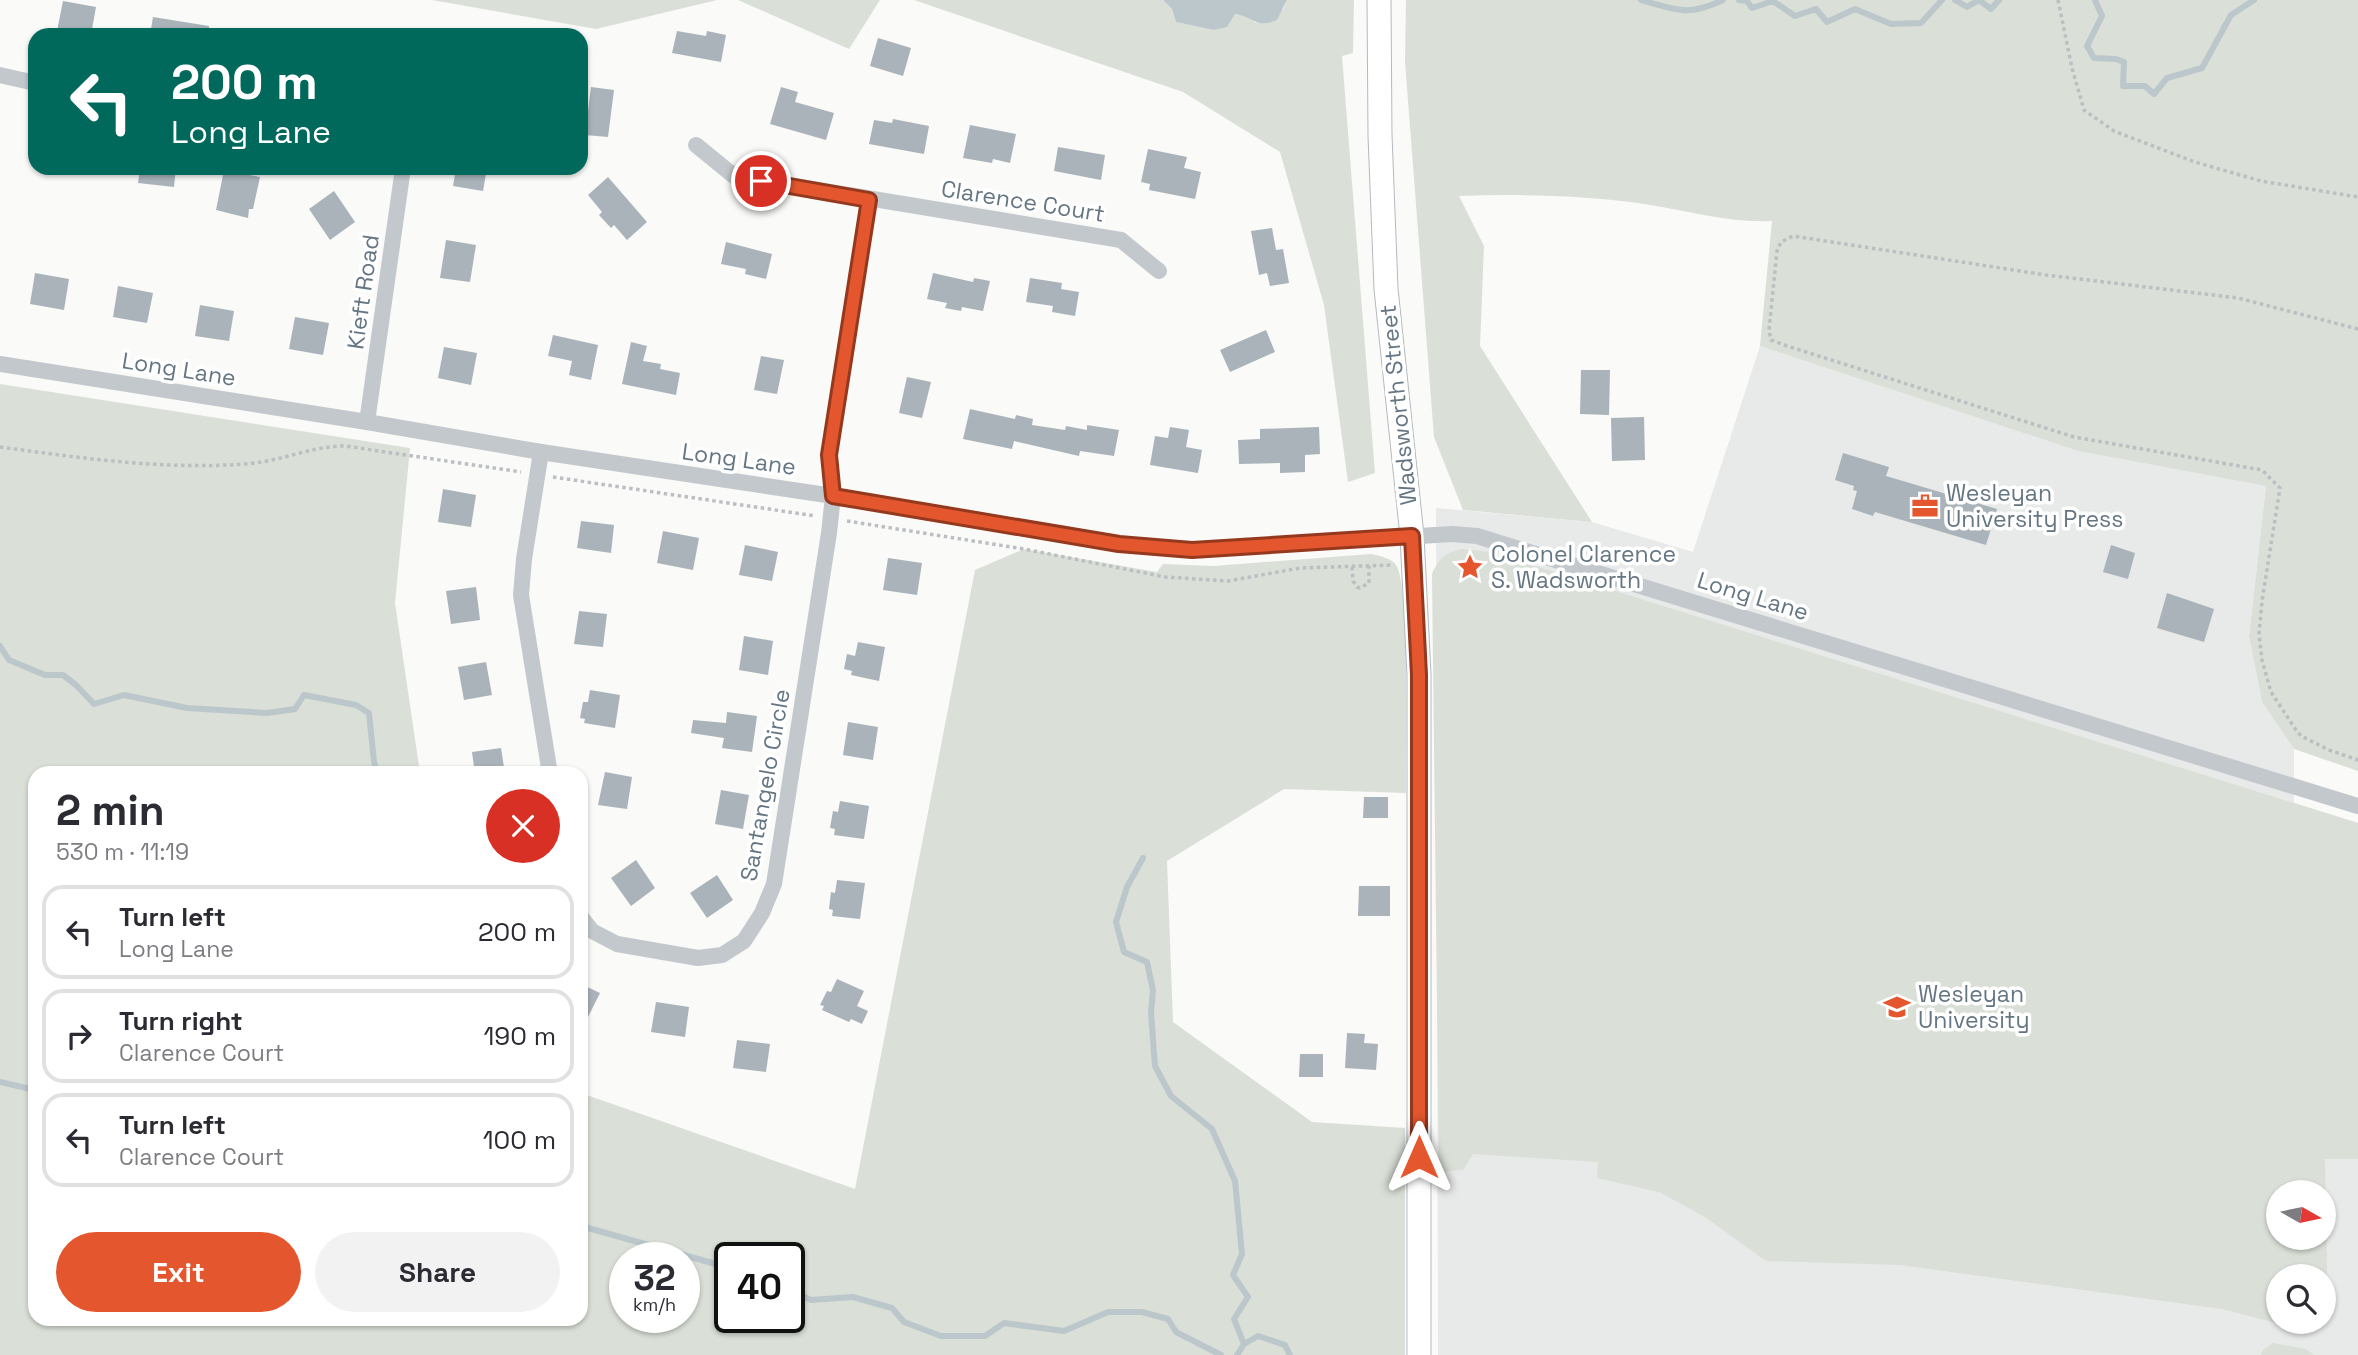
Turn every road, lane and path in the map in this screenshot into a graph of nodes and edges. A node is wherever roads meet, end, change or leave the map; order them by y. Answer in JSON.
{"nodes":[{"id":1,"x":1379,"y":0,"type":"edge"},
{"id":2,"x":2058,"y":0,"type":"edge"},
{"id":3,"x":0,"y":75,"type":"edge"},
{"id":4,"x":28,"y":81,"type":"edge"},
{"id":5,"x":696,"y":145,"type":"dead end"},
{"id":6,"x":402,"y":175,"type":"edge"},
{"id":7,"x":2358,"y":197,"type":"edge"},
{"id":8,"x":869,"y":200,"type":"junction"},
{"id":9,"x":1159,"y":271,"type":"dead end"},
{"id":10,"x":2358,"y":329,"type":"edge"},
{"id":11,"x":0,"y":364,"type":"edge"},
{"id":12,"x":367,"y":422,"type":"junction"},
{"id":13,"x":0,"y":447,"type":"edge"},
{"id":14,"x":541,"y":453,"type":"junction"},
{"id":15,"x":446,"y":460,"type":"dead end"},
{"id":16,"x":833,"y":496,"type":"junction"},
{"id":17,"x":1412,"y":536,"type":"junction"},
{"id":18,"x":1369,"y":566,"type":"dead end"},
{"id":19,"x":1352,"y":567,"type":"dead end"},
{"id":20,"x":2358,"y":760,"type":"edge"},
{"id":21,"x":549,"y":766,"type":"edge"},
{"id":22,"x":2358,"y":806,"type":"edge"},
{"id":23,"x":588,"y":926,"type":"edge"},
{"id":24,"x":1419,"y":1355,"type":"edge"}],
"edges":[{"from":1,"to":17,"type":"street","name":"Wadsworth Street"},
{"from":2,"to":7,"type":"path"},
{"from":3,"to":4,"type":"street"},
{"from":5,"to":8,"type":"street","name":"Clarence Court"},
{"from":6,"to":12,"type":"street","name":"Kieft Road"},
{"from":8,"to":9,"type":"street","name":"Clarence Court"},
{"from":8,"to":16,"type":"street"},
{"from":10,"to":20,"type":"path"},
{"from":11,"to":12,"type":"street","name":"Long Lane"},
{"from":12,"to":14,"type":"street","name":"Long Lane"},
{"from":13,"to":15,"type":"path"},
{"from":14,"to":16,"type":"street","name":"Long Lane"},
{"from":14,"to":21,"type":"street"},
{"from":16,"to":17,"type":"street","name":"Long Lane"},
{"from":16,"to":23,"type":"street","name":"Santangelo Circle"},
{"from":17,"to":22,"type":"street","name":"Long Lane"},
{"from":17,"to":24,"type":"street","name":"Wadsworth Street"},
{"from":18,"to":19,"type":"path"}]}
